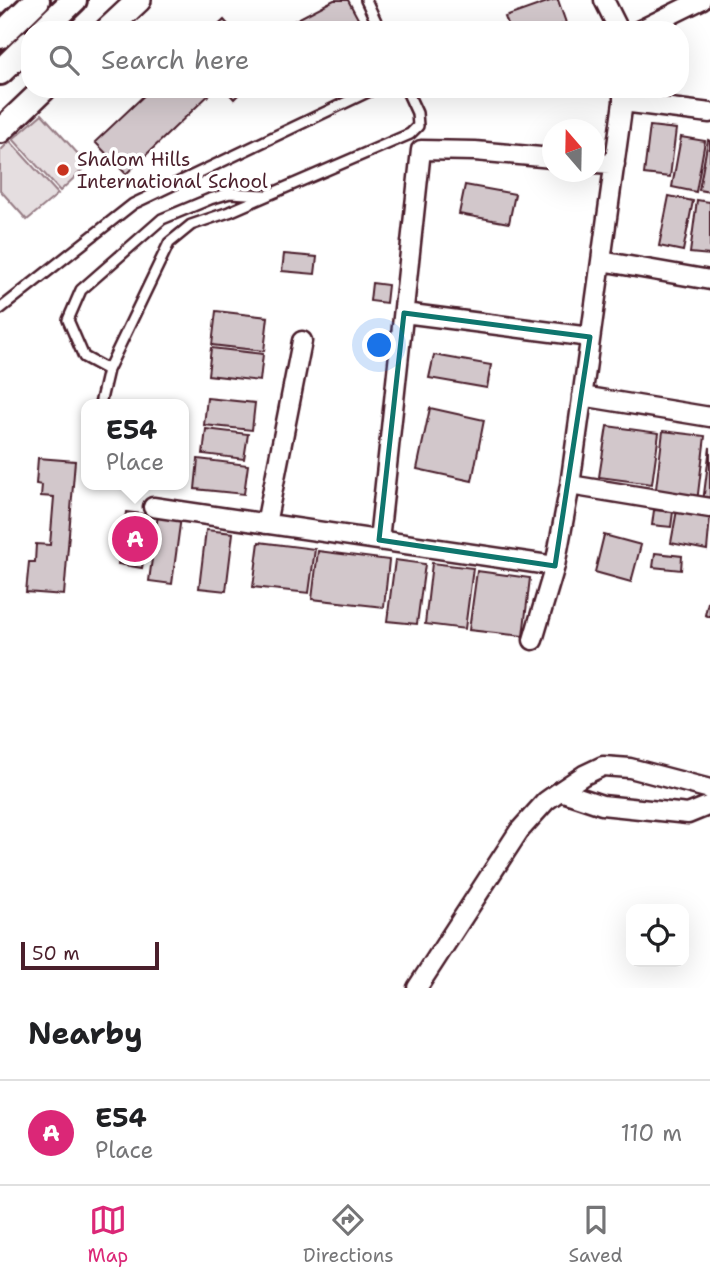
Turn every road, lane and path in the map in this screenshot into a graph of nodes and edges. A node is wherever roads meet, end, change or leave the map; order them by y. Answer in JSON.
{"nodes":[{"id":1,"x":37,"y":0,"type":"edge"},
{"id":2,"x":74,"y":0,"type":"edge"},
{"id":3,"x":139,"y":0,"type":"edge"},
{"id":4,"x":366,"y":0,"type":"edge"},
{"id":5,"x":604,"y":0,"type":"edge"},
{"id":6,"x":701,"y":0,"type":"edge"},
{"id":7,"x":52,"y":21,"type":"edge"},
{"id":8,"x":117,"y":21,"type":"edge"},
{"id":9,"x":376,"y":21,"type":"edge"},
{"id":10,"x":614,"y":21,"type":"edge"},
{"id":11,"x":658,"y":21,"type":"edge"},
{"id":12,"x":0,"y":36,"type":"edge"},
{"id":13,"x":21,"y":52,"type":"edge"},
{"id":14,"x":0,"y":72,"type":"edge"},
{"id":15,"x":35,"y":98,"type":"edge"},
{"id":16,"x":355,"y":98,"type":"edge"},
{"id":17,"x":410,"y":98,"type":"edge"},
{"id":18,"x":623,"y":98,"type":"edge"},
{"id":19,"x":633,"y":98,"type":"edge"},
{"id":20,"x":710,"y":113,"type":"edge"},
{"id":21,"x":0,"y":131,"type":"edge"},
{"id":22,"x":542,"y":158,"type":"edge"},
{"id":23,"x":605,"y":164,"type":"edge"},
{"id":24,"x":614,"y":164,"type":"junction"},
{"id":25,"x":269,"y":195,"type":"junction"},
{"id":26,"x":601,"y":261,"type":"junction"},
{"id":27,"x":710,"y":280,"type":"edge"},
{"id":28,"x":0,"y":309,"type":"edge"},
{"id":29,"x":404,"y":313,"type":"junction"},
{"id":30,"x":590,"y":337,"type":"junction"},
{"id":31,"x":302,"y":341,"type":"dead end"},
{"id":32,"x":108,"y":370,"type":"junction"},
{"id":33,"x":582,"y":396,"type":"junction"},
{"id":34,"x":101,"y":399,"type":"edge"},
{"id":35,"x":710,"y":417,"type":"edge"},
{"id":36,"x":570,"y":485,"type":"junction"},
{"id":37,"x":153,"y":508,"type":"dead end"},
{"id":38,"x":710,"y":508,"type":"edge"},
{"id":39,"x":266,"y":524,"type":"junction"},
{"id":40,"x":379,"y":540,"type":"junction"},
{"id":41,"x":555,"y":566,"type":"junction"},
{"id":42,"x":533,"y":640,"type":"dead end"},
{"id":43,"x":710,"y":789,"type":"edge"},
{"id":44,"x":559,"y":792,"type":"junction"},
{"id":45,"x":710,"y":805,"type":"edge"},
{"id":46,"x":417,"y":988,"type":"edge"}],
"edges":[{"from":1,"to":12,"type":"main road"},
{"from":2,"to":7,"type":"main road"},
{"from":3,"to":8,"type":"street"},
{"from":4,"to":9,"type":"lane"},
{"from":5,"to":10,"type":"street"},
{"from":6,"to":11,"type":"street"},
{"from":13,"to":14,"type":"main road"},
{"from":15,"to":21,"type":"street"},
{"from":16,"to":28,"type":"lane"},
{"from":17,"to":25,"type":"lane"},
{"from":18,"to":24,"type":"street"},
{"from":19,"to":20,"type":"street"},
{"from":22,"to":29,"type":"street"},
{"from":23,"to":24,"type":"street"},
{"from":24,"to":26,"type":"street"},
{"from":25,"to":32,"type":"lane"},
{"from":25,"to":32,"type":"lane"},
{"from":26,"to":27,"type":"street"},
{"from":26,"to":30,"type":"street"},
{"from":29,"to":30,"type":"street"},
{"from":29,"to":40,"type":"street"},
{"from":30,"to":33,"type":"street"},
{"from":31,"to":39,"type":"street"},
{"from":32,"to":34,"type":"lane"},
{"from":33,"to":35,"type":"street"},
{"from":33,"to":36,"type":"street"},
{"from":36,"to":38,"type":"street"},
{"from":36,"to":41,"type":"street"},
{"from":37,"to":39,"type":"street"},
{"from":39,"to":40,"type":"street"},
{"from":40,"to":41,"type":"street"},
{"from":41,"to":42,"type":"street"},
{"from":43,"to":44,"type":"street"},
{"from":44,"to":45,"type":"street"},
{"from":44,"to":46,"type":"street"}]}
